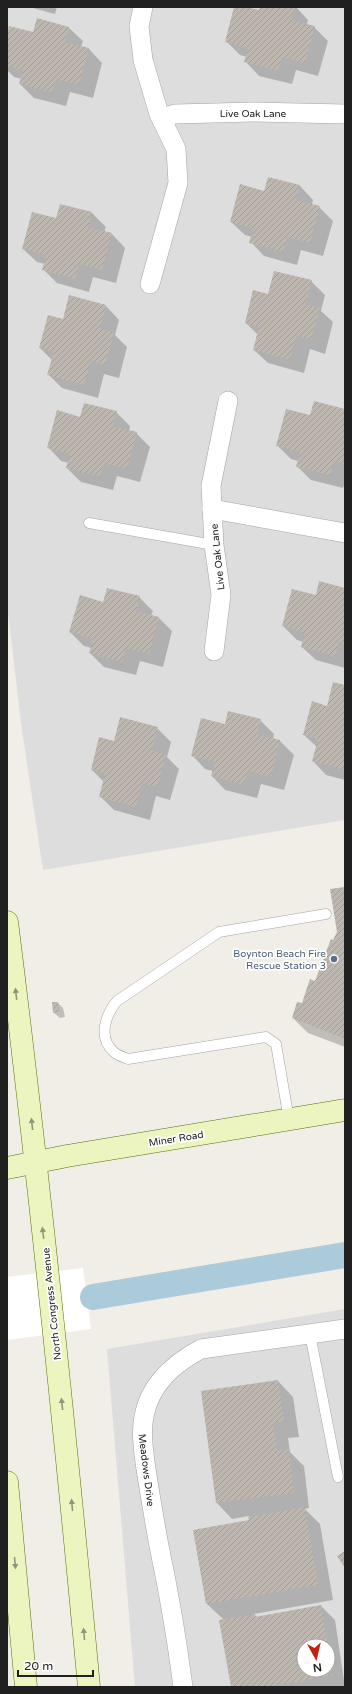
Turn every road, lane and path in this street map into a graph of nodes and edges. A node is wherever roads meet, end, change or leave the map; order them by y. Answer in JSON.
{"nodes":[{"id":1,"x":143,"y":7,"type":"edge"},
{"id":2,"x":345,"y":114,"type":"edge"},
{"id":3,"x":162,"y":118,"type":"junction"},
{"id":4,"x":150,"y":284,"type":"dead end"},
{"id":5,"x":228,"y":401,"type":"dead end"},
{"id":6,"x":212,"y":510,"type":"junction"},
{"id":7,"x":89,"y":523,"type":"dead end"},
{"id":8,"x":345,"y":533,"type":"edge"},
{"id":9,"x":214,"y":545,"type":"junction"},
{"id":10,"x":214,"y":651,"type":"dead end"},
{"id":11,"x":326,"y":914,"type":"dead end"},
{"id":12,"x":7,"y":922,"type":"edge"},
{"id":13,"x":345,"y":1110,"type":"edge"},
{"id":14,"x":289,"y":1120,"type":"junction"},
{"id":15,"x":36,"y":1162,"type":"junction"},
{"id":16,"x":7,"y":1168,"type":"edge"},
{"id":17,"x":345,"y":1329,"type":"edge"},
{"id":18,"x":310,"y":1334,"type":"junction"},
{"id":19,"x":338,"y":1477,"type":"dead end"},
{"id":20,"x":7,"y":1482,"type":"edge"},
{"id":21,"x":26,"y":1687,"type":"edge"},
{"id":22,"x":89,"y":1687,"type":"edge"},
{"id":23,"x":183,"y":1687,"type":"edge"}],
"edges":[{"from":1,"to":3,"type":"street"},
{"from":2,"to":3,"type":"street","name":"Live Oak Lane"},
{"from":3,"to":4,"type":"street"},
{"from":5,"to":6,"type":"street","name":"Live Oak Lane"},
{"from":6,"to":8,"type":"street","name":"Live Oak Lane"},
{"from":6,"to":9,"type":"street","name":"Live Oak Lane"},
{"from":7,"to":9,"type":"lane"},
{"from":9,"to":10,"type":"street","name":"Live Oak Lane"},
{"from":11,"to":14,"type":"lane"},
{"from":15,"to":12,"type":"main road","name":"North Congress Avenue","one_way":true},
{"from":13,"to":14,"type":"main road","name":"Miner Road"},
{"from":14,"to":15,"type":"main road","name":"Miner Road"},
{"from":15,"to":16,"type":"main road","name":"Miner Road"},
{"from":22,"to":15,"type":"main road","name":"North Congress Avenue","one_way":true},
{"from":17,"to":18,"type":"street","name":"Meadows Drive"},
{"from":18,"to":19,"type":"lane"},
{"from":18,"to":23,"type":"street","name":"Meadows Drive"},
{"from":20,"to":21,"type":"main road","one_way":true}]}
